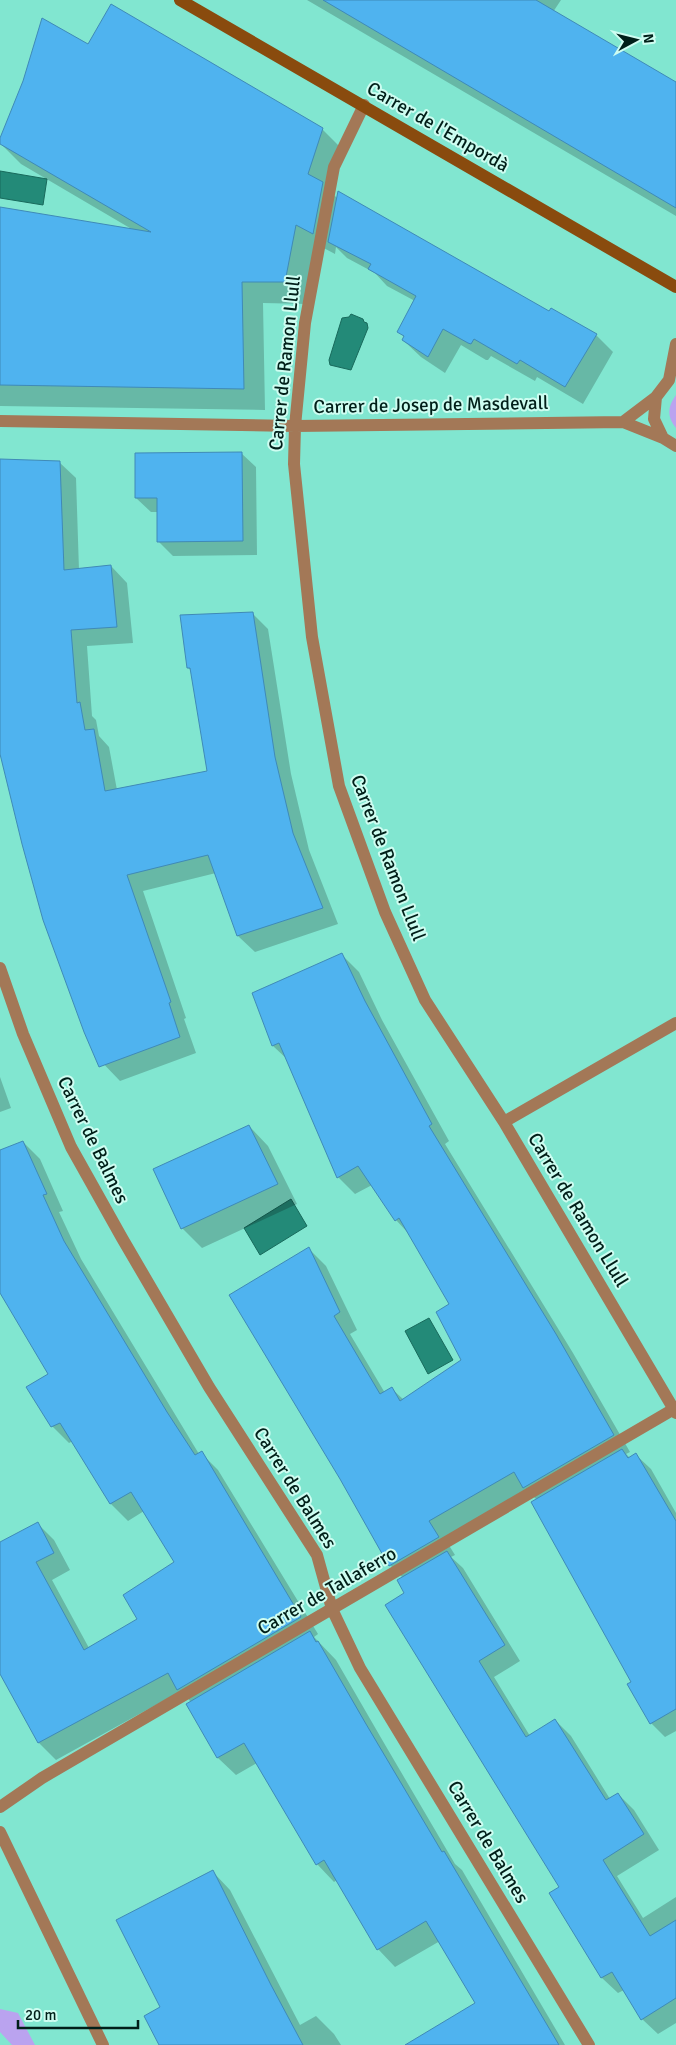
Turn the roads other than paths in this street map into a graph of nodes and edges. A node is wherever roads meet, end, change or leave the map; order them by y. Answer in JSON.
{"nodes":[{"id":1,"x":180,"y":0,"type":"edge"},
{"id":2,"x":364,"y":106,"type":"junction"},
{"id":3,"x":676,"y":288,"type":"edge"},
{"id":4,"x":676,"y":344,"type":"edge"},
{"id":5,"x":673,"y":379,"type":"edge"},
{"id":6,"x":656,"y":397,"type":"junction"},
{"id":7,"x":0,"y":421,"type":"edge"},
{"id":8,"x":623,"y":422,"type":"junction"},
{"id":9,"x":295,"y":426,"type":"junction"},
{"id":10,"x":663,"y":438,"type":"junction"},
{"id":11,"x":676,"y":446,"type":"edge"},
{"id":12,"x":0,"y":968,"type":"edge"},
{"id":13,"x":676,"y":1024,"type":"edge"},
{"id":14,"x":504,"y":1122,"type":"junction"},
{"id":15,"x":675,"y":1411,"type":"edge"},
{"id":16,"x":332,"y":1609,"type":"junction"},
{"id":17,"x":0,"y":1807,"type":"edge"},
{"id":18,"x":0,"y":1832,"type":"edge"},
{"id":19,"x":102,"y":2045,"type":"edge"},
{"id":20,"x":590,"y":2045,"type":"edge"}],
"edges":[{"from":1,"to":2,"type":"main road","name":"Carrer de l'Empordà"},
{"from":2,"to":3,"type":"main road","name":"Carrer de l'Empordà"},
{"from":2,"to":9,"type":"street","name":"Carrer de Ramon Llull"},
{"from":4,"to":5,"type":"street"},
{"from":5,"to":6,"type":"street"},
{"from":6,"to":8,"type":"street"},
{"from":6,"to":10,"type":"street"},
{"from":7,"to":9,"type":"street","name":"Carrer de Josep de Masdevall"},
{"from":8,"to":9,"type":"street","name":"Carrer de Josep de Masdevall"},
{"from":8,"to":10,"type":"street"},
{"from":9,"to":14,"type":"street","name":"Carrer de Ramon Llull"},
{"from":10,"to":11,"type":"street"},
{"from":12,"to":16,"type":"street","name":"Carrer de Balmes"},
{"from":13,"to":14,"type":"street"},
{"from":14,"to":15,"type":"street","name":"Carrer de Ramon Llull"},
{"from":15,"to":16,"type":"street","name":"Carrer de Tallaferro"},
{"from":16,"to":17,"type":"street","name":"Carrer de Tallaferro"},
{"from":16,"to":20,"type":"street","name":"Carrer de Balmes"},
{"from":18,"to":19,"type":"street"}]}
